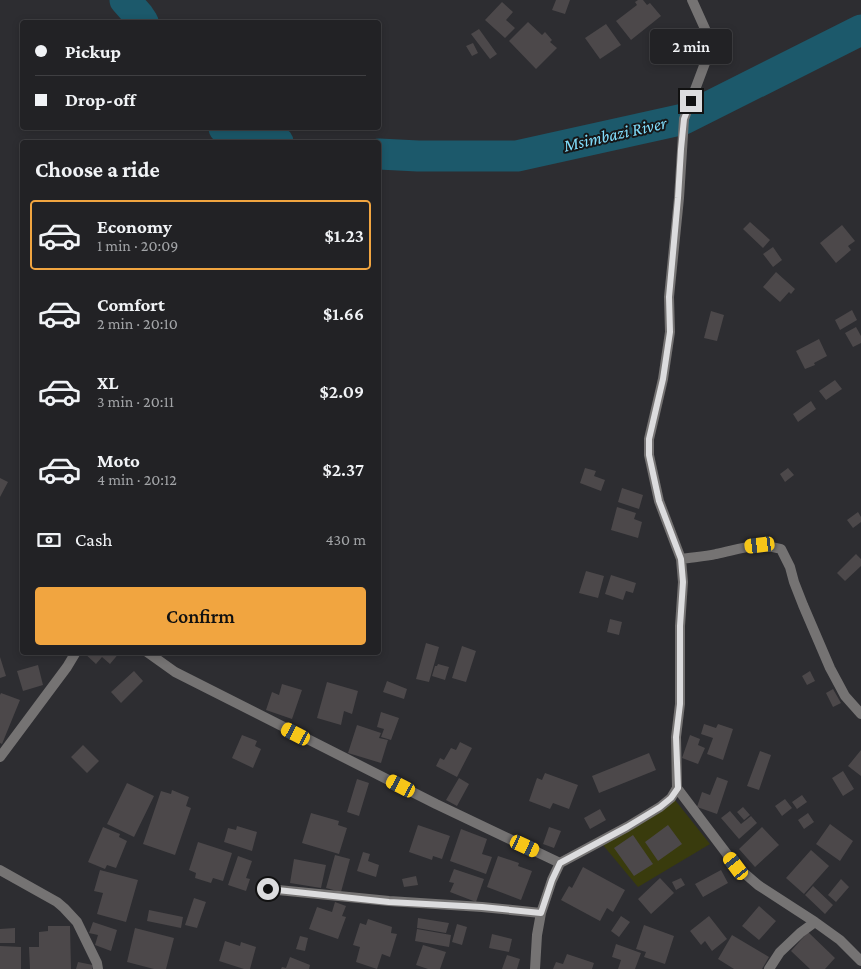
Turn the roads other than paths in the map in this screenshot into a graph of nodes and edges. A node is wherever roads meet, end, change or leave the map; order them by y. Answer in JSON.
{"nodes":[{"id":1,"x":692,"y":0,"type":"edge"},
{"id":2,"x":681,"y":559,"type":"junction"},
{"id":3,"x":74,"y":655,"type":"edge"},
{"id":4,"x":152,"y":655,"type":"edge"},
{"id":5,"x":861,"y":714,"type":"edge"},
{"id":6,"x":0,"y":757,"type":"edge"},
{"id":7,"x":678,"y":788,"type":"junction"},
{"id":8,"x":560,"y":863,"type":"junction"},
{"id":9,"x":0,"y":870,"type":"edge"},
{"id":10,"x":268,"y":889,"type":"dead end"},
{"id":11,"x":541,"y":913,"type":"junction"},
{"id":12,"x":815,"y":922,"type":"junction"},
{"id":13,"x":861,"y":961,"type":"edge"},
{"id":14,"x":98,"y":969,"type":"edge"},
{"id":15,"x":535,"y":969,"type":"edge"},
{"id":16,"x":768,"y":969,"type":"edge"}],
"edges":[{"from":1,"to":2,"type":"street"},
{"from":2,"to":5,"type":"street"},
{"from":2,"to":7,"type":"street"},
{"from":3,"to":6,"type":"street"},
{"from":4,"to":8,"type":"street"},
{"from":7,"to":8,"type":"street"},
{"from":7,"to":12,"type":"street"},
{"from":8,"to":11,"type":"street"},
{"from":9,"to":14,"type":"street"},
{"from":10,"to":11,"type":"street"},
{"from":11,"to":15,"type":"street"},
{"from":12,"to":13,"type":"street"},
{"from":12,"to":16,"type":"street"}]}
